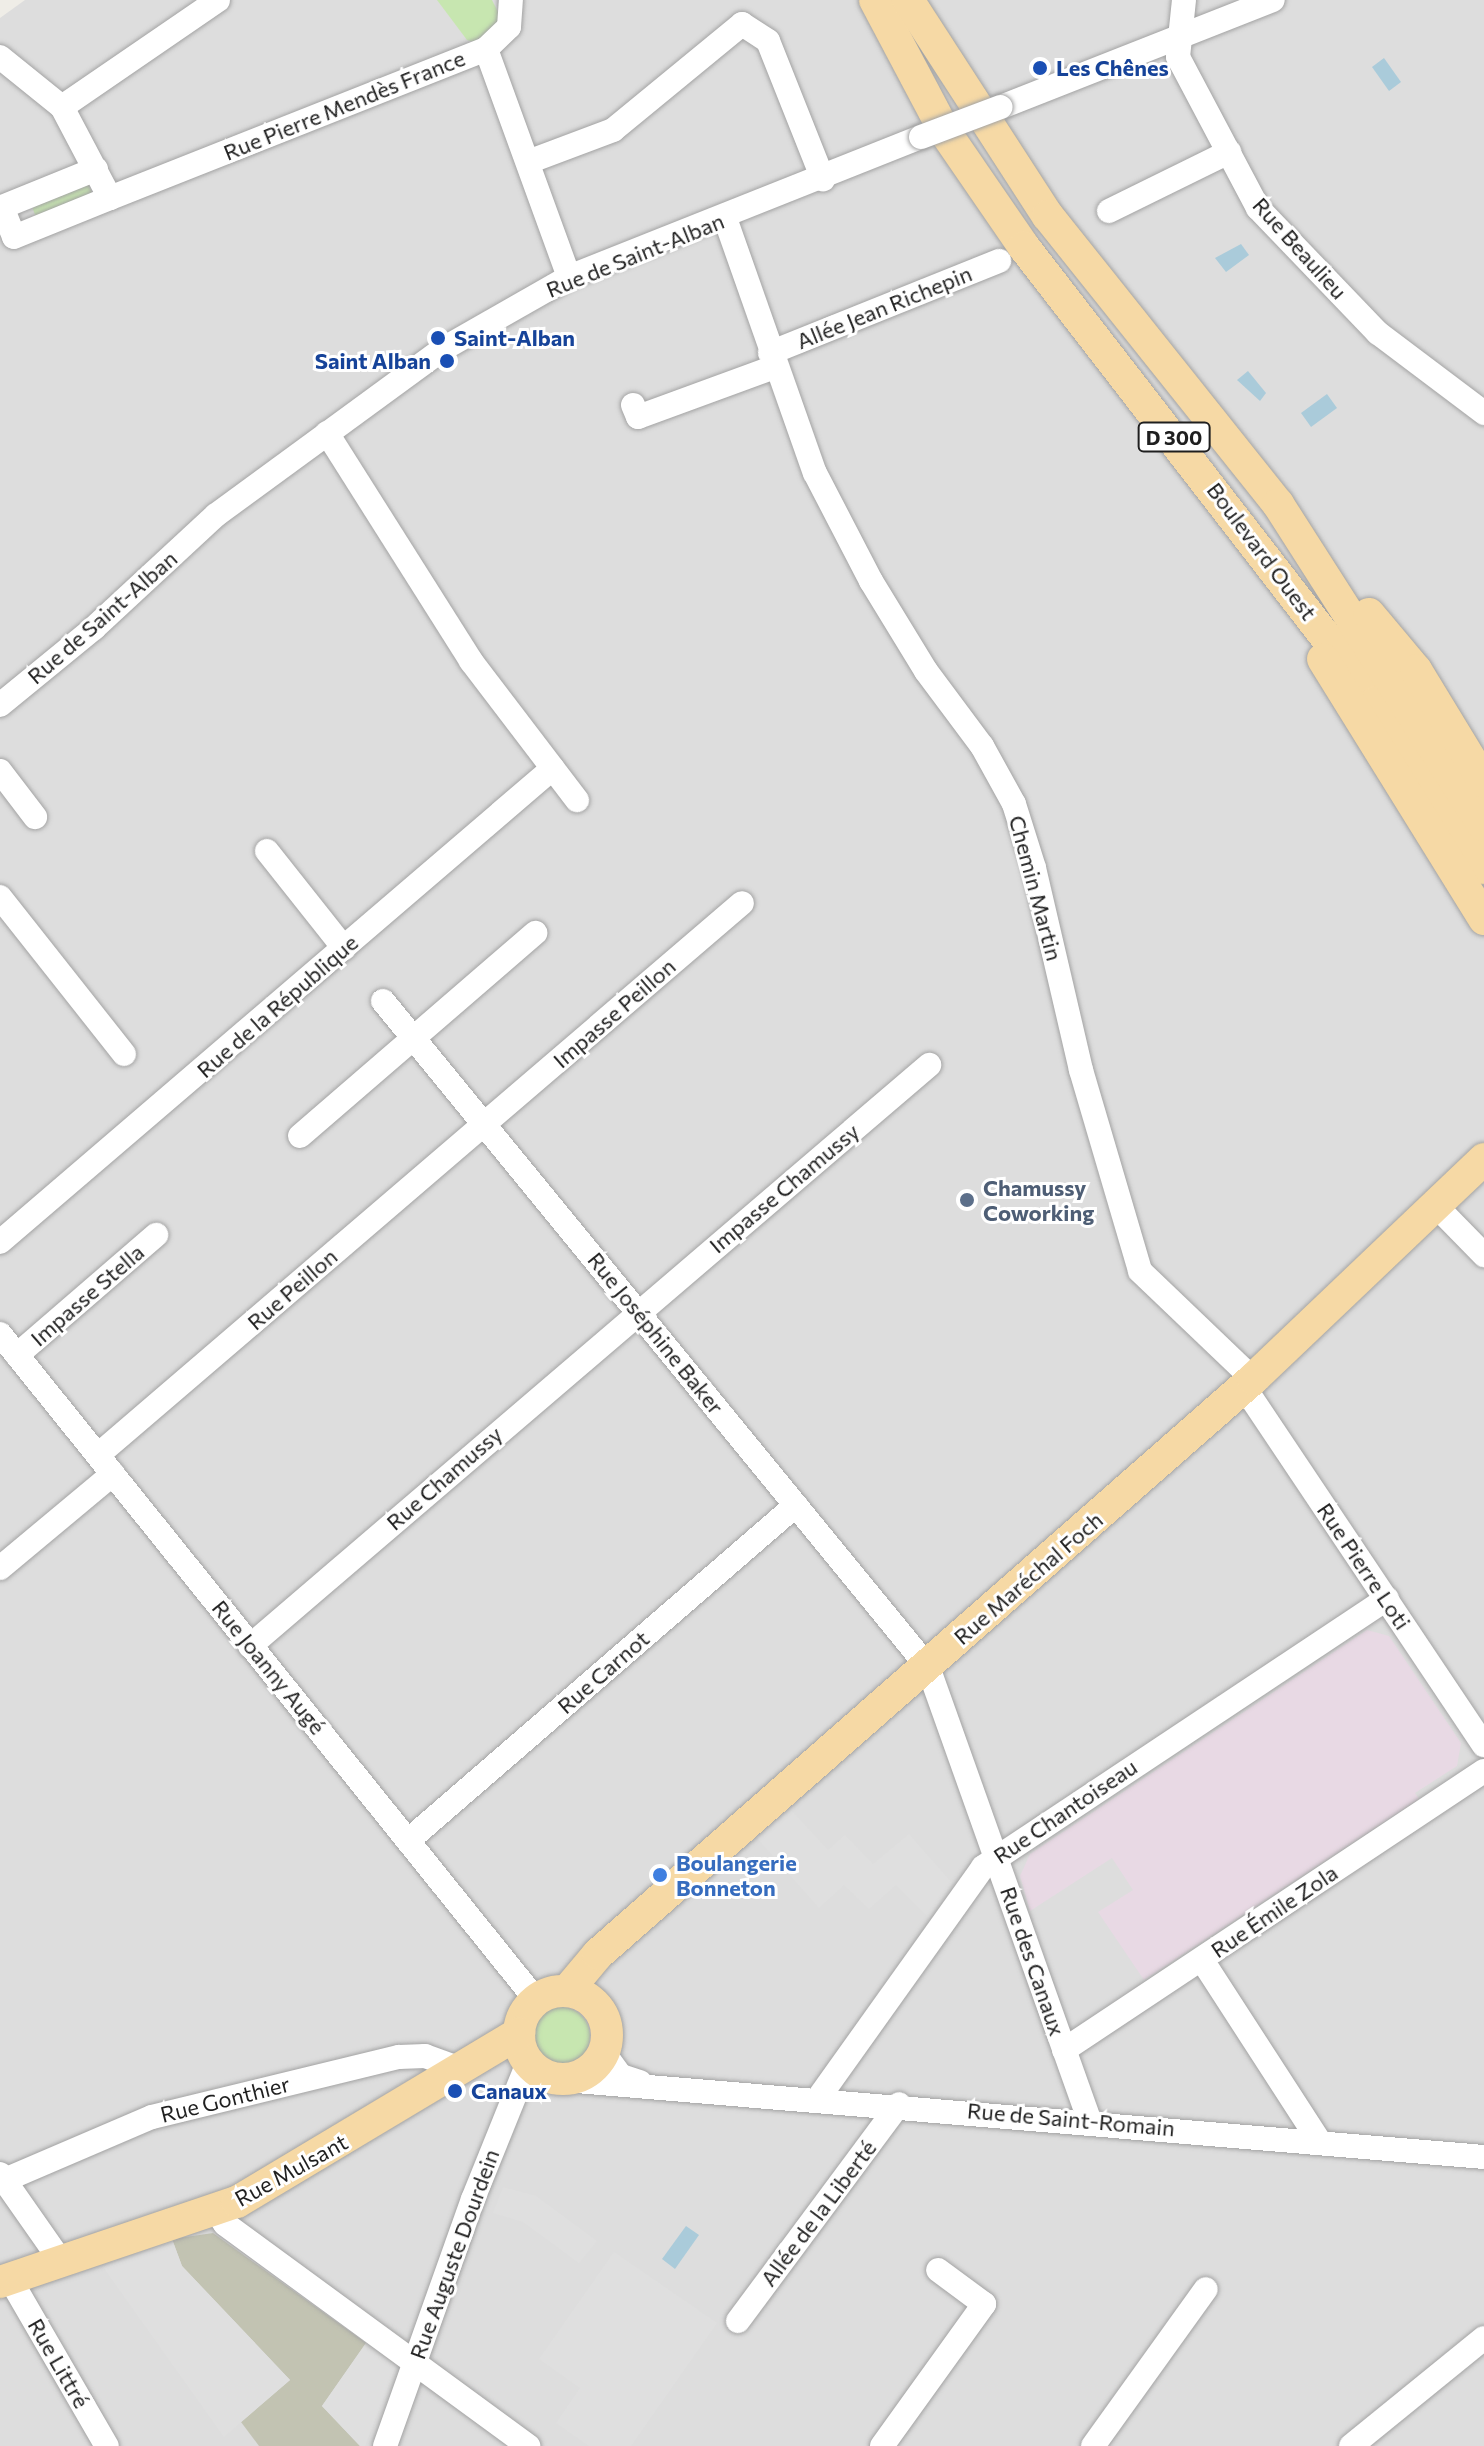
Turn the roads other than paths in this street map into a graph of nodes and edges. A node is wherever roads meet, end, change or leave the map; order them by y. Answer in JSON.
{"nodes":[{"id":1,"x":218,"y":0,"type":"edge"},
{"id":2,"x":511,"y":0,"type":"edge"},
{"id":3,"x":875,"y":0,"type":"edge"},
{"id":4,"x":908,"y":0,"type":"edge"},
{"id":5,"x":1184,"y":0,"type":"edge"},
{"id":6,"x":1273,"y":0,"type":"edge"},
{"id":7,"x":1180,"y":37,"type":"junction"},
{"id":8,"x":486,"y":49,"type":"junction"},
{"id":9,"x":0,"y":57,"type":"edge"},
{"id":10,"x":62,"y":107,"type":"junction"},
{"id":11,"x":1229,"y":152,"type":"junction"},
{"id":12,"x":528,"y":162,"type":"junction"},
{"id":13,"x":96,"y":169,"type":"junction"},
{"id":14,"x":823,"y":179,"type":"junction"},
{"id":15,"x":110,"y":198,"type":"junction"},
{"id":16,"x":1109,"y":211,"type":"dead end"},
{"id":17,"x":725,"y":218,"type":"junction"},
{"id":18,"x":999,"y":261,"type":"dead end"},
{"id":19,"x":569,"y":277,"type":"junction"},
{"id":20,"x":772,"y":360,"type":"junction"},
{"id":21,"x":633,"y":405,"type":"dead end"},
{"id":22,"x":1484,"y":413,"type":"edge"},
{"id":23,"x":327,"y":433,"type":"junction"},
{"id":24,"x":1278,"y":504,"type":"junction"},
{"id":25,"x":1252,"y":535,"type":"junction"},
{"id":26,"x":0,"y":705,"type":"edge"},
{"id":27,"x":553,"y":768,"type":"junction"},
{"id":28,"x":0,"y":771,"type":"edge"},
{"id":29,"x":1484,"y":782,"type":"edge"},
{"id":30,"x":577,"y":800,"type":"dead end"},
{"id":31,"x":35,"y":817,"type":"dead end"},
{"id":32,"x":1484,"y":826,"type":"edge"},
{"id":33,"x":267,"y":851,"type":"dead end"},
{"id":34,"x":1484,"y":868,"type":"edge"},
{"id":35,"x":0,"y":897,"type":"edge"},
{"id":36,"x":742,"y":903,"type":"dead end"},
{"id":37,"x":1484,"y":919,"type":"edge"},
{"id":38,"x":535,"y":933,"type":"dead end"},
{"id":39,"x":344,"y":948,"type":"junction"},
{"id":40,"x":383,"y":1001,"type":"dead end"},
{"id":41,"x":414,"y":1038,"type":"junction"},
{"id":42,"x":124,"y":1054,"type":"dead end"},
{"id":43,"x":929,"y":1065,"type":"dead end"},
{"id":44,"x":486,"y":1124,"type":"junction"},
{"id":45,"x":300,"y":1136,"type":"dead end"},
{"id":46,"x":1484,"y":1159,"type":"edge"},
{"id":47,"x":1436,"y":1206,"type":"junction"},
{"id":48,"x":156,"y":1235,"type":"dead end"},
{"id":49,"x":0,"y":1242,"type":"edge"},
{"id":50,"x":1484,"y":1255,"type":"edge"},
{"id":51,"x":638,"y":1311,"type":"junction"},
{"id":52,"x":0,"y":1334,"type":"edge"},
{"id":53,"x":17,"y":1355,"type":"junction"},
{"id":54,"x":1248,"y":1383,"type":"junction"},
{"id":55,"x":105,"y":1464,"type":"junction"},
{"id":56,"x":796,"y":1505,"type":"junction"},
{"id":57,"x":0,"y":1568,"type":"edge"},
{"id":58,"x":1387,"y":1599,"type":"junction"},
{"id":59,"x":250,"y":1646,"type":"junction"},
{"id":60,"x":928,"y":1667,"type":"junction"},
{"id":61,"x":1484,"y":1745,"type":"edge"},
{"id":62,"x":1484,"y":1771,"type":"edge"},
{"id":63,"x":410,"y":1839,"type":"junction"},
{"id":64,"x":996,"y":1855,"type":"junction"},
{"id":65,"x":1202,"y":1960,"type":"junction"},
{"id":66,"x":567,"y":1991,"type":"junction"},
{"id":67,"x":536,"y":2000,"type":"junction"},
{"id":68,"x":519,"y":2033,"type":"junction"},
{"id":69,"x":1064,"y":2050,"type":"junction"},
{"id":70,"x":604,"y":2053,"type":"junction"},
{"id":71,"x":528,"y":2063,"type":"junction"},
{"id":72,"x":458,"y":2068,"type":"junction"},
{"id":73,"x":565,"y":2080,"type":"junction"},
{"id":74,"x":657,"y":2086,"type":"junction"},
{"id":75,"x":817,"y":2100,"type":"junction"},
{"id":76,"x":899,"y":2104,"type":"junction"},
{"id":77,"x":1089,"y":2120,"type":"junction"},
{"id":78,"x":1318,"y":2139,"type":"junction"},
{"id":79,"x":1484,"y":2157,"type":"edge"},
{"id":80,"x":2,"y":2179,"type":"edge"},
{"id":81,"x":215,"y":2210,"type":"junction"},
{"id":82,"x":61,"y":2261,"type":"junction"},
{"id":83,"x":938,"y":2270,"type":"dead end"},
{"id":84,"x":5,"y":2281,"type":"edge"},
{"id":85,"x":1206,"y":2289,"type":"dead end"},
{"id":86,"x":738,"y":2321,"type":"dead end"},
{"id":87,"x":1484,"y":2338,"type":"edge"},
{"id":88,"x":415,"y":2362,"type":"junction"},
{"id":89,"x":107,"y":2446,"type":"edge"},
{"id":90,"x":385,"y":2446,"type":"edge"},
{"id":91,"x":528,"y":2446,"type":"edge"},
{"id":92,"x":882,"y":2446,"type":"edge"},
{"id":93,"x":1093,"y":2446,"type":"edge"},
{"id":94,"x":1351,"y":2446,"type":"edge"}],
"edges":[{"from":1,"to":10,"type":"street"},
{"from":2,"to":8,"type":"street"},
{"from":3,"to":25,"type":"main road","name":"Boulevard Ouest","number":"D 300"},
{"from":4,"to":24,"type":"main road","name":"Boulevard Ouest","number":"D 300"},
{"from":5,"to":7,"type":"street","name":"Rue Beaulieu"},
{"from":6,"to":7,"type":"street","name":"Rue de Saint-Alban"},
{"from":7,"to":11,"type":"street","name":"Rue Beaulieu"},
{"from":7,"to":14,"type":"street","name":"Rue de Saint-Alban","bridge":true},
{"from":8,"to":12,"type":"street","name":"Rue Pierre Mendès France"},
{"from":8,"to":15,"type":"street","name":"Rue Pierre Mendès France"},
{"from":9,"to":10,"type":"street"},
{"from":10,"to":13,"type":"street"},
{"from":11,"to":16,"type":"street"},
{"from":11,"to":22,"type":"street","name":"Rue Beaulieu"},
{"from":12,"to":14,"type":"street"},
{"from":12,"to":19,"type":"street","name":"Rue Pierre Mendès France"},
{"from":13,"to":15,"type":"street"},
{"from":13,"to":15,"type":"street","name":"Rue Pierre Mendès France"},
{"from":14,"to":17,"type":"street","name":"Rue de Saint-Alban"},
{"from":17,"to":19,"type":"street","name":"Rue de Saint-Alban"},
{"from":17,"to":20,"type":"street","name":"Chemin Martin"},
{"from":18,"to":20,"type":"street","name":"Allée Jean Richepin"},
{"from":19,"to":23,"type":"street","name":"Rue de Saint-Alban"},
{"from":20,"to":21,"type":"street","name":"Allée Jean Richepin"},
{"from":20,"to":54,"type":"street","name":"Chemin Martin"},
{"from":23,"to":26,"type":"street","name":"Rue de Saint-Alban"},
{"from":23,"to":27,"type":"street"},
{"from":24,"to":29,"type":"main road"},
{"from":24,"to":32,"type":"main road","name":"Boulevard Ouest","number":"D 300"},
{"from":25,"to":34,"type":"main road","name":"Boulevard Ouest","number":"D 300"},
{"from":25,"to":37,"type":"main road"},
{"from":27,"to":30,"type":"street"},
{"from":27,"to":39,"type":"street","name":"Rue de la République"},
{"from":28,"to":31,"type":"street"},
{"from":33,"to":39,"type":"street"},
{"from":35,"to":42,"type":"street"},
{"from":36,"to":44,"type":"street","name":"Impasse Peillon"},
{"from":38,"to":41,"type":"street"},
{"from":39,"to":49,"type":"street","name":"Rue de la République"},
{"from":40,"to":41,"type":"street","name":"Rue Joséphine Baker"},
{"from":41,"to":44,"type":"street","name":"Rue Joséphine Baker"},
{"from":41,"to":45,"type":"street"},
{"from":43,"to":51,"type":"street","name":"Impasse Chamussy"},
{"from":44,"to":51,"type":"street","name":"Rue Joséphine Baker"},
{"from":44,"to":55,"type":"street","name":"Rue Peillon"},
{"from":46,"to":47,"type":"main road","name":"Rue Maréchal Foch"},
{"from":47,"to":50,"type":"street"},
{"from":47,"to":54,"type":"main road","name":"Rue Maréchal Foch"},
{"from":48,"to":53,"type":"street","name":"Impasse Stella"},
{"from":51,"to":56,"type":"street","name":"Rue Joséphine Baker"},
{"from":51,"to":59,"type":"street","name":"Rue Chamussy"},
{"from":52,"to":53,"type":"street","name":"Rue Joanny Augé"},
{"from":53,"to":55,"type":"street","name":"Rue Joanny Augé"},
{"from":54,"to":58,"type":"street","name":"Rue Pierre Loti"},
{"from":54,"to":60,"type":"main road","name":"Rue Maréchal Foch"},
{"from":55,"to":57,"type":"street","name":"Rue Peillon"},
{"from":55,"to":59,"type":"street","name":"Rue Joanny Augé"},
{"from":56,"to":60,"type":"street","name":"Rue Joséphine Baker"},
{"from":56,"to":63,"type":"street","name":"Rue Carnot"},
{"from":58,"to":61,"type":"street","name":"Rue Pierre Loti"},
{"from":58,"to":64,"type":"street","name":"Rue Chantoiseau"},
{"from":59,"to":63,"type":"street","name":"Rue Joanny Augé"},
{"from":60,"to":64,"type":"street","name":"Rue des Canaux"},
{"from":60,"to":66,"type":"main road","name":"Rue Maréchal Foch"},
{"from":62,"to":65,"type":"street","name":"Rue Émile Zola"},
{"from":63,"to":67,"type":"street","name":"Rue Joanny Augé"},
{"from":64,"to":69,"type":"street","name":"Rue des Canaux"},
{"from":64,"to":75,"type":"street","name":"Rue Chantoiseau"},
{"from":65,"to":69,"type":"street","name":"Rue Émile Zola"},
{"from":65,"to":78,"type":"street"},
{"from":66,"to":67,"type":"main road"},
{"from":66,"to":70,"type":"main road"},
{"from":67,"to":68,"type":"main road"},
{"from":68,"to":71,"type":"main road"},
{"from":68,"to":72,"type":"main road","name":"Rue Mulsant"},
{"from":69,"to":77,"type":"street","name":"Rue des Canaux"},
{"from":70,"to":73,"type":"main road"},
{"from":70,"to":74,"type":"street","name":"Rue de Saint-Romain"},
{"from":71,"to":73,"type":"main road"},
{"from":71,"to":88,"type":"street","name":"Rue Auguste Dourdein"},
{"from":72,"to":80,"type":"street","name":"Rue Gonthier"},
{"from":72,"to":81,"type":"main road","name":"Rue Mulsant"},
{"from":73,"to":74,"type":"street","name":"Rue de Saint-Romain"},
{"from":74,"to":75,"type":"street","name":"Rue de Saint-Romain"},
{"from":75,"to":76,"type":"street","name":"Rue de Saint-Romain"},
{"from":76,"to":77,"type":"street","name":"Rue de Saint-Romain"},
{"from":76,"to":86,"type":"street","name":"Allée de la Liberté"},
{"from":77,"to":78,"type":"street","name":"Rue de Saint-Romain"},
{"from":78,"to":79,"type":"street","name":"Rue de Saint-Romain"},
{"from":80,"to":82,"type":"street"},
{"from":81,"to":82,"type":"main road","name":"Rue Mulsant"},
{"from":81,"to":88,"type":"street"},
{"from":82,"to":84,"type":"main road","name":"Rue Mulsant"},
{"from":83,"to":92,"type":"street"},
{"from":84,"to":89,"type":"street","name":"Rue Littré"},
{"from":85,"to":93,"type":"street"},
{"from":87,"to":94,"type":"street"},
{"from":88,"to":90,"type":"street","name":"Rue Auguste Dourdein"},
{"from":88,"to":91,"type":"street"}]}
